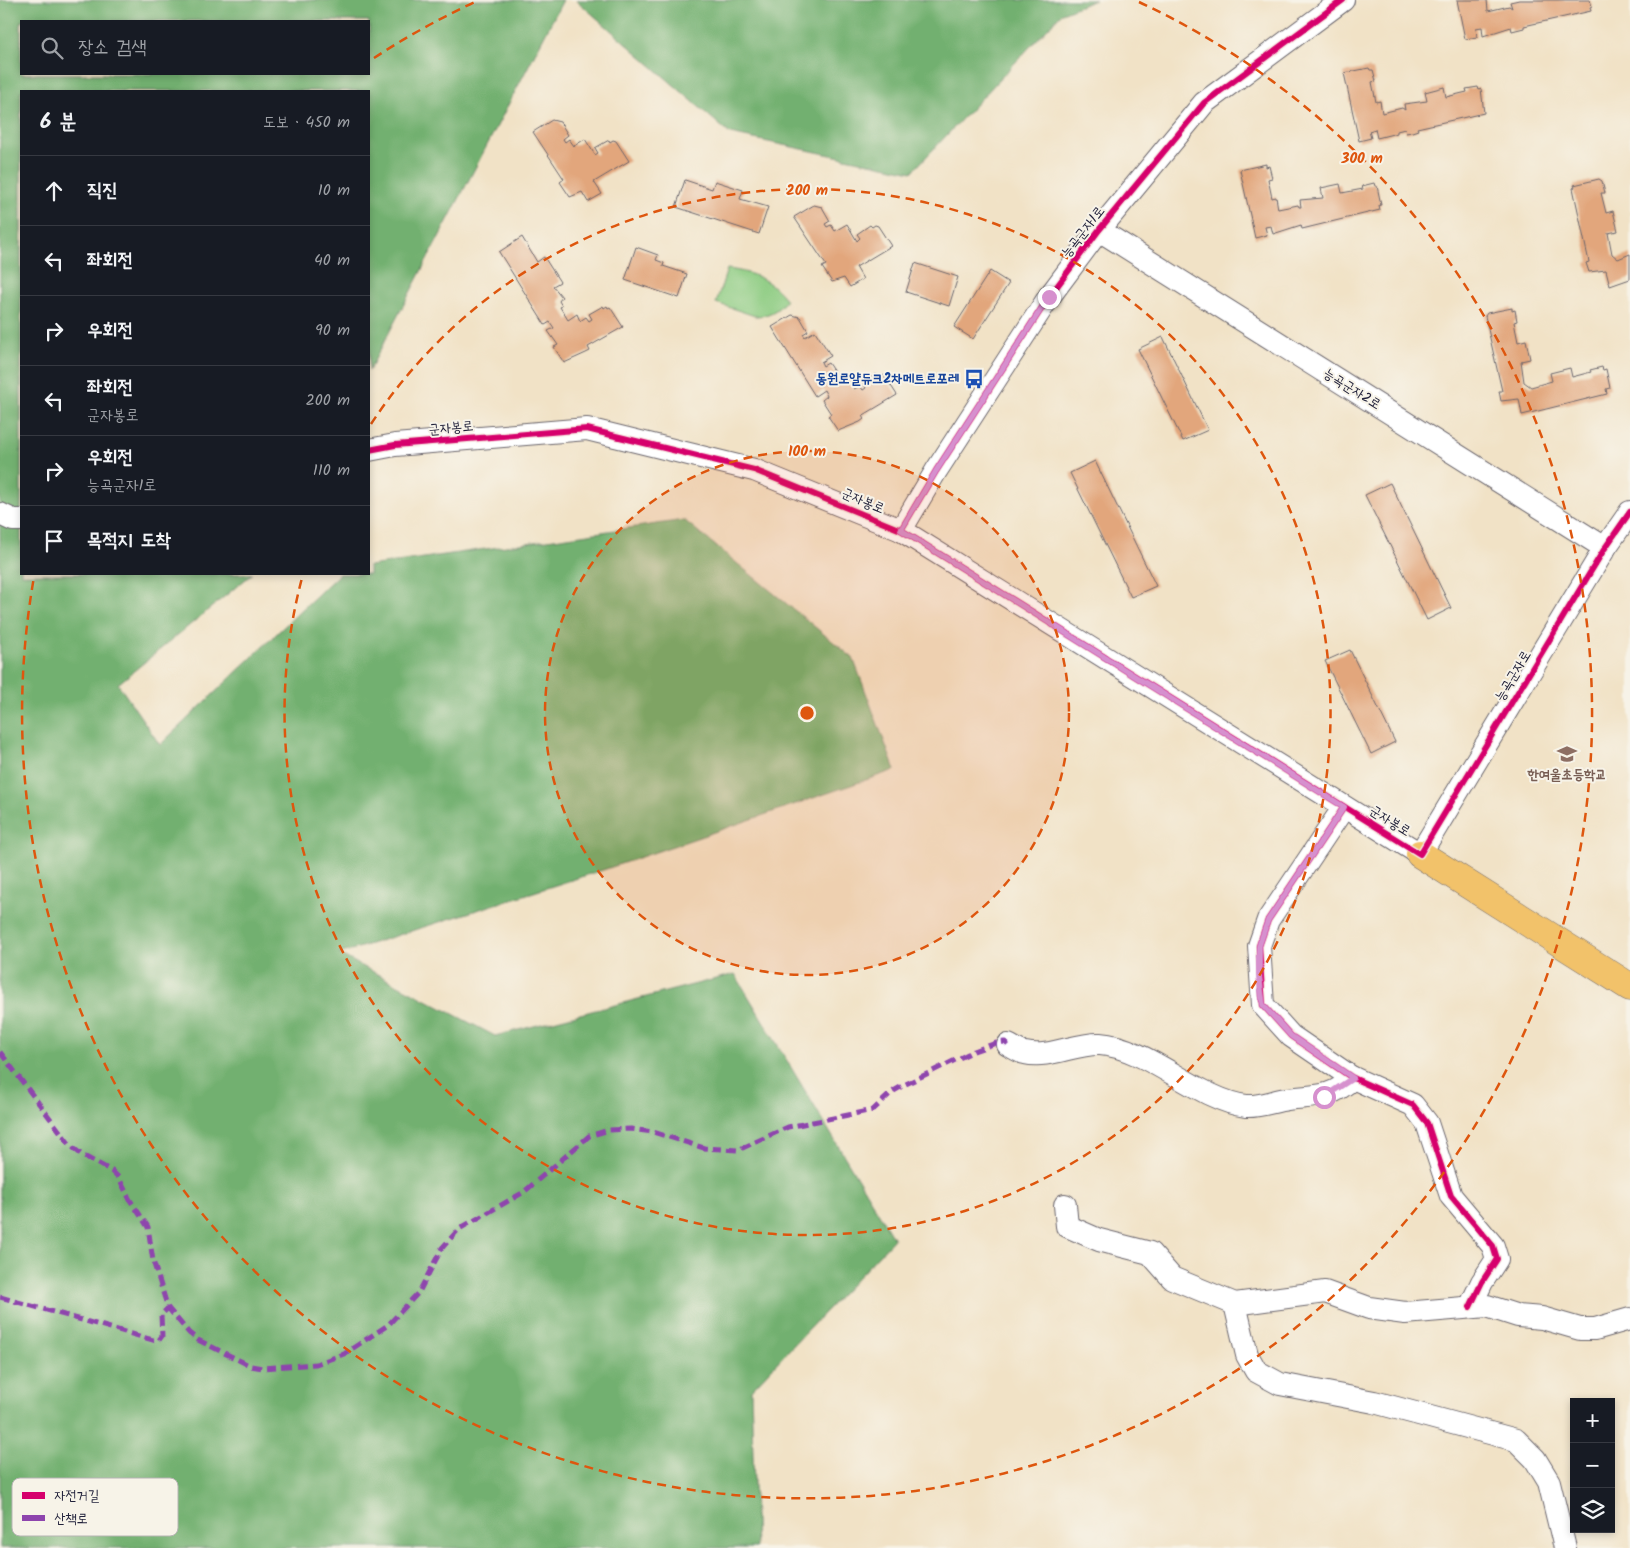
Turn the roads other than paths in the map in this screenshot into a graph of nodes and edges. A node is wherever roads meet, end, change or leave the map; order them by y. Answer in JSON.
{"nodes":[{"id":1,"x":1343,"y":0,"type":"edge"},
{"id":2,"x":1099,"y":230,"type":"junction"},
{"id":3,"x":370,"y":450,"type":"edge"},
{"id":4,"x":1630,"y":512,"type":"edge"},
{"id":5,"x":0,"y":514,"type":"edge"},
{"id":6,"x":20,"y":520,"type":"edge"},
{"id":7,"x":901,"y":530,"type":"junction"},
{"id":8,"x":1605,"y":548,"type":"junction"},
{"id":9,"x":1344,"y":807,"type":"junction"},
{"id":10,"x":1420,"y":854,"type":"junction"},
{"id":11,"x":1630,"y":987,"type":"edge"},
{"id":12,"x":1008,"y":1045,"type":"dead end"},
{"id":13,"x":1353,"y":1078,"type":"junction"},
{"id":14,"x":1065,"y":1205,"type":"dead end"},
{"id":15,"x":1235,"y":1304,"type":"junction"},
{"id":16,"x":1470,"y":1307,"type":"junction"},
{"id":17,"x":1630,"y":1320,"type":"edge"},
{"id":18,"x":1565,"y":1548,"type":"edge"}],
"edges":[{"from":1,"to":2,"type":"street","name":"능곡군자1로"},
{"from":2,"to":7,"type":"street","name":"능곡군자1로"},
{"from":2,"to":8,"type":"street","name":"능곡군자2로"},
{"from":3,"to":7,"type":"street","name":"군자봉로"},
{"from":4,"to":8,"type":"street","name":"능곡군자로"},
{"from":5,"to":6,"type":"street"},
{"from":7,"to":9,"type":"street","name":"군자봉로"},
{"from":8,"to":10,"type":"street","name":"능곡군자로"},
{"from":9,"to":10,"type":"street","name":"군자봉로"},
{"from":9,"to":13,"type":"street"},
{"from":10,"to":11,"type":"main road","name":"군자봉로"},
{"from":12,"to":13,"type":"street"},
{"from":13,"to":16,"type":"street"},
{"from":14,"to":15,"type":"street"},
{"from":15,"to":16,"type":"street"},
{"from":15,"to":18,"type":"street"},
{"from":16,"to":17,"type":"street"}]}
